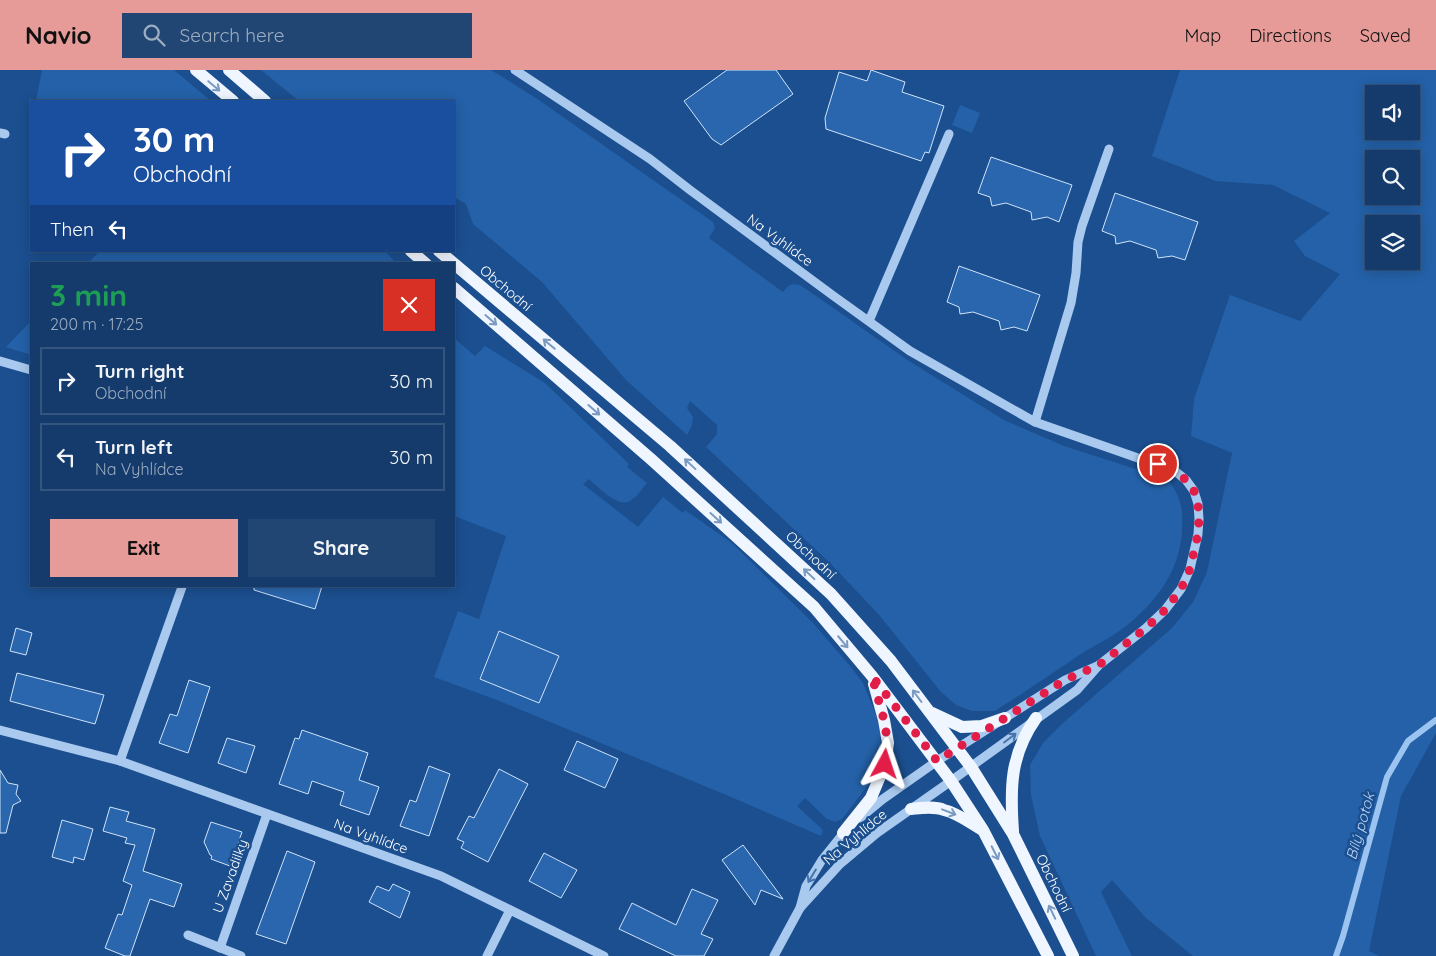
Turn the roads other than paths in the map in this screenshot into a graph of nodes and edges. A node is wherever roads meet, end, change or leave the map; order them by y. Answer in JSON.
{"nodes":[{"id":1,"x":196,"y":70,"type":"edge"},
{"id":2,"x":229,"y":70,"type":"edge"},
{"id":3,"x":515,"y":70,"type":"edge"},
{"id":4,"x":232,"y":100,"type":"edge"},
{"id":5,"x":264,"y":100,"type":"edge"},
{"id":6,"x":949,"y":134,"type":"dead end"},
{"id":7,"x":1109,"y":149,"type":"dead end"},
{"id":8,"x":412,"y":252,"type":"edge"},
{"id":9,"x":440,"y":252,"type":"edge"},
{"id":10,"x":424,"y":262,"type":"edge"},
{"id":11,"x":452,"y":262,"type":"edge"},
{"id":12,"x":455,"y":265,"type":"edge"},
{"id":13,"x":455,"y":289,"type":"edge"},
{"id":14,"x":869,"y":321,"type":"junction"},
{"id":15,"x":0,"y":361,"type":"edge"},
{"id":16,"x":30,"y":370,"type":"edge"},
{"id":17,"x":1035,"y":422,"type":"junction"},
{"id":18,"x":182,"y":587,"type":"edge"},
{"id":19,"x":1099,"y":665,"type":"junction"},
{"id":20,"x":872,"y":676,"type":"junction"},
{"id":21,"x":929,"y":711,"type":"junction"},
{"id":22,"x":1005,"y":718,"type":"junction"},
{"id":23,"x":1036,"y":718,"type":"junction"},
{"id":24,"x":0,"y":730,"type":"edge"},
{"id":25,"x":957,"y":748,"type":"junction"},
{"id":26,"x":120,"y":761,"type":"junction"},
{"id":27,"x":937,"y":761,"type":"junction"},
{"id":28,"x":971,"y":767,"type":"junction"},
{"id":29,"x":951,"y":781,"type":"junction"},
{"id":30,"x":911,"y":809,"type":"junction"},
{"id":31,"x":267,"y":814,"type":"junction"},
{"id":32,"x":983,"y":830,"type":"junction"},
{"id":33,"x":843,"y":833,"type":"junction"},
{"id":34,"x":1013,"y":834,"type":"junction"},
{"id":35,"x":800,"y":908,"type":"junction"},
{"id":36,"x":510,"y":910,"type":"junction"},
{"id":37,"x":188,"y":935,"type":"dead end"},
{"id":38,"x":220,"y":948,"type":"junction"},
{"id":39,"x":241,"y":956,"type":"edge"},
{"id":40,"x":487,"y":956,"type":"edge"},
{"id":41,"x":604,"y":956,"type":"edge"},
{"id":42,"x":774,"y":956,"type":"edge"},
{"id":43,"x":1048,"y":956,"type":"edge"},
{"id":44,"x":1073,"y":956,"type":"edge"}],
"edges":[{"from":1,"to":4,"type":"main road","one_way":true},
{"from":2,"to":5,"type":"main road"},
{"from":3,"to":14,"type":"street","name":"Na Vyhlídce"},
{"from":6,"to":14,"type":"street"},
{"from":7,"to":17,"type":"street"},
{"from":8,"to":10,"type":"main road"},
{"from":11,"to":9,"type":"main road","name":"Obchodní","one_way":true},
{"from":21,"to":12,"type":"main road","name":"Obchodní","one_way":true},
{"from":13,"to":20,"type":"main road","one_way":true},
{"from":14,"to":17,"type":"street","name":"Na Vyhlídce"},
{"from":15,"to":16,"type":"street"},
{"from":17,"to":19,"type":"street","name":"Na Vyhlídce"},
{"from":18,"to":26,"type":"street"},
{"from":19,"to":22,"type":"street","name":"Na Vyhlídce"},
{"from":19,"to":23,"type":"street","name":"Na Vyhlídce"},
{"from":20,"to":27,"type":"main road"},
{"from":20,"to":33,"type":"main road"},
{"from":21,"to":22,"type":"main road"},
{"from":21,"to":25,"type":"main road","name":"Obchodní"},
{"from":22,"to":25,"type":"street","name":"Na Vyhlídce"},
{"from":28,"to":23,"type":"street","name":"Na Vyhlídce","one_way":true},
{"from":23,"to":34,"type":"main road"},
{"from":24,"to":26,"type":"street","name":"Na Vyhlídce"},
{"from":25,"to":27,"type":"street","name":"Na Vyhlídce"},
{"from":25,"to":28,"type":"main road","name":"Obchodní"},
{"from":26,"to":31,"type":"street","name":"Na Vyhlídce"},
{"from":27,"to":29,"type":"main road"},
{"from":27,"to":33,"type":"street","name":"Na Vyhlídce"},
{"from":28,"to":29,"type":"street","name":"Na Vyhlídce"},
{"from":28,"to":34,"type":"main road","name":"Obchodní"},
{"from":29,"to":30,"type":"street","name":"Na Vyhlídce"},
{"from":29,"to":32,"type":"main road"},
{"from":30,"to":32,"type":"main road","one_way":true},
{"from":30,"to":35,"type":"street","name":"Na Vyhlídce"},
{"from":31,"to":36,"type":"street","name":"Na Vyhlídce"},
{"from":31,"to":38,"type":"street","name":"U Zavadilky"},
{"from":32,"to":43,"type":"main road","one_way":true},
{"from":33,"to":35,"type":"street","name":"Na Vyhlídce","one_way":true},
{"from":44,"to":34,"type":"main road","name":"Obchodní","one_way":true},
{"from":35,"to":42,"type":"street","name":"Na Vyhlídce"},
{"from":36,"to":40,"type":"street"},
{"from":36,"to":41,"type":"street","name":"Na Vyhlídce"},
{"from":37,"to":38,"type":"street"},
{"from":38,"to":39,"type":"street"}]}
